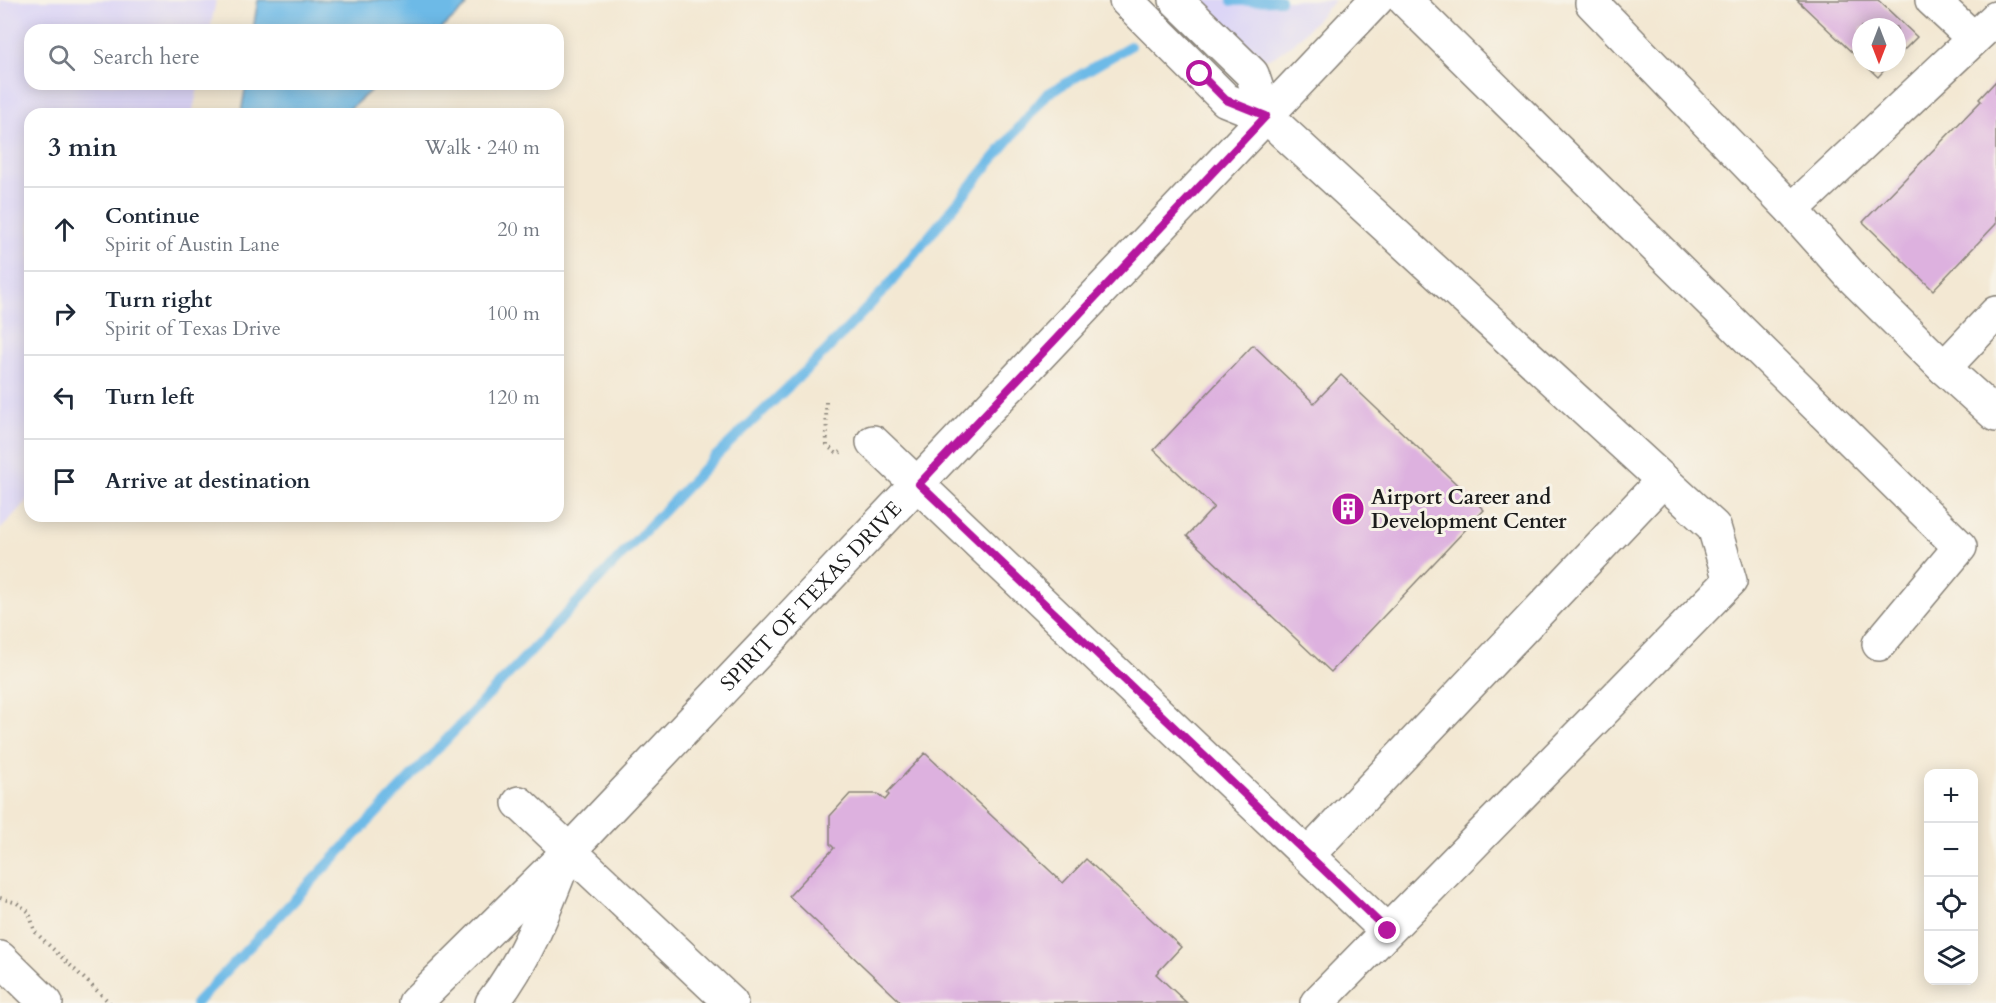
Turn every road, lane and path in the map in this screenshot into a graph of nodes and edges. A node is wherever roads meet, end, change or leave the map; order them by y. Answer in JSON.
{"nodes":[{"id":1,"x":1126,"y":0,"type":"edge"},
{"id":2,"x":1176,"y":0,"type":"edge"},
{"id":3,"x":1376,"y":0,"type":"edge"},
{"id":4,"x":1405,"y":0,"type":"edge"},
{"id":5,"x":1595,"y":0,"type":"edge"},
{"id":6,"x":1932,"y":0,"type":"edge"},
{"id":7,"x":1984,"y":28,"type":"edge"},
{"id":8,"x":1266,"y":116,"type":"junction"},
{"id":9,"x":1792,"y":210,"type":"junction"},
{"id":10,"x":1996,"y":313,"type":"edge"},
{"id":11,"x":1944,"y":368,"type":"junction"},
{"id":12,"x":1996,"y":415,"type":"edge"},
{"id":13,"x":873,"y":442,"type":"dead end"},
{"id":14,"x":1663,"y":480,"type":"junction"},
{"id":15,"x":919,"y":484,"type":"junction"},
{"id":16,"x":1879,"y":645,"type":"dead end"},
{"id":17,"x":519,"y":803,"type":"dead end"},
{"id":18,"x":568,"y":852,"type":"junction"},
{"id":19,"x":1308,"y":855,"type":"junction"},
{"id":20,"x":0,"y":898,"type":"edge"},
{"id":21,"x":1388,"y":931,"type":"junction"},
{"id":22,"x":0,"y":958,"type":"edge"},
{"id":23,"x":46,"y":1003,"type":"edge"},
{"id":24,"x":110,"y":1003,"type":"edge"},
{"id":25,"x":415,"y":1003,"type":"edge"},
{"id":26,"x":492,"y":1003,"type":"edge"},
{"id":27,"x":731,"y":1003,"type":"edge"},
{"id":28,"x":1317,"y":1003,"type":"edge"}],
"edges":[{"from":1,"to":8,"type":"street"},
{"from":2,"to":8,"type":"street"},
{"from":3,"to":8,"type":"street","name":"SPIRIT OF TEXAS DRIVE"},
{"from":4,"to":16,"type":"street"},
{"from":5,"to":9,"type":"street"},
{"from":6,"to":7,"type":"street"},
{"from":7,"to":9,"type":"street"},
{"from":8,"to":14,"type":"street"},
{"from":8,"to":15,"type":"street","name":"SPIRIT OF TEXAS DRIVE"},
{"from":9,"to":11,"type":"street"},
{"from":10,"to":11,"type":"street"},
{"from":11,"to":12,"type":"street"},
{"from":13,"to":15,"type":"street"},
{"from":14,"to":19,"type":"street"},
{"from":14,"to":21,"type":"street"},
{"from":15,"to":18,"type":"street","name":"SPIRIT OF TEXAS DRIVE"},
{"from":15,"to":19,"type":"street"},
{"from":17,"to":18,"type":"street"},
{"from":18,"to":25,"type":"street","name":"SPIRIT OF TEXAS DRIVE"},
{"from":18,"to":26,"type":"street","name":"SPIRIT OF TEXAS DRIVE"},
{"from":18,"to":27,"type":"street"},
{"from":19,"to":21,"type":"street"},
{"from":20,"to":24,"type":"path"},
{"from":21,"to":28,"type":"street"},
{"from":22,"to":23,"type":"street"}]}
